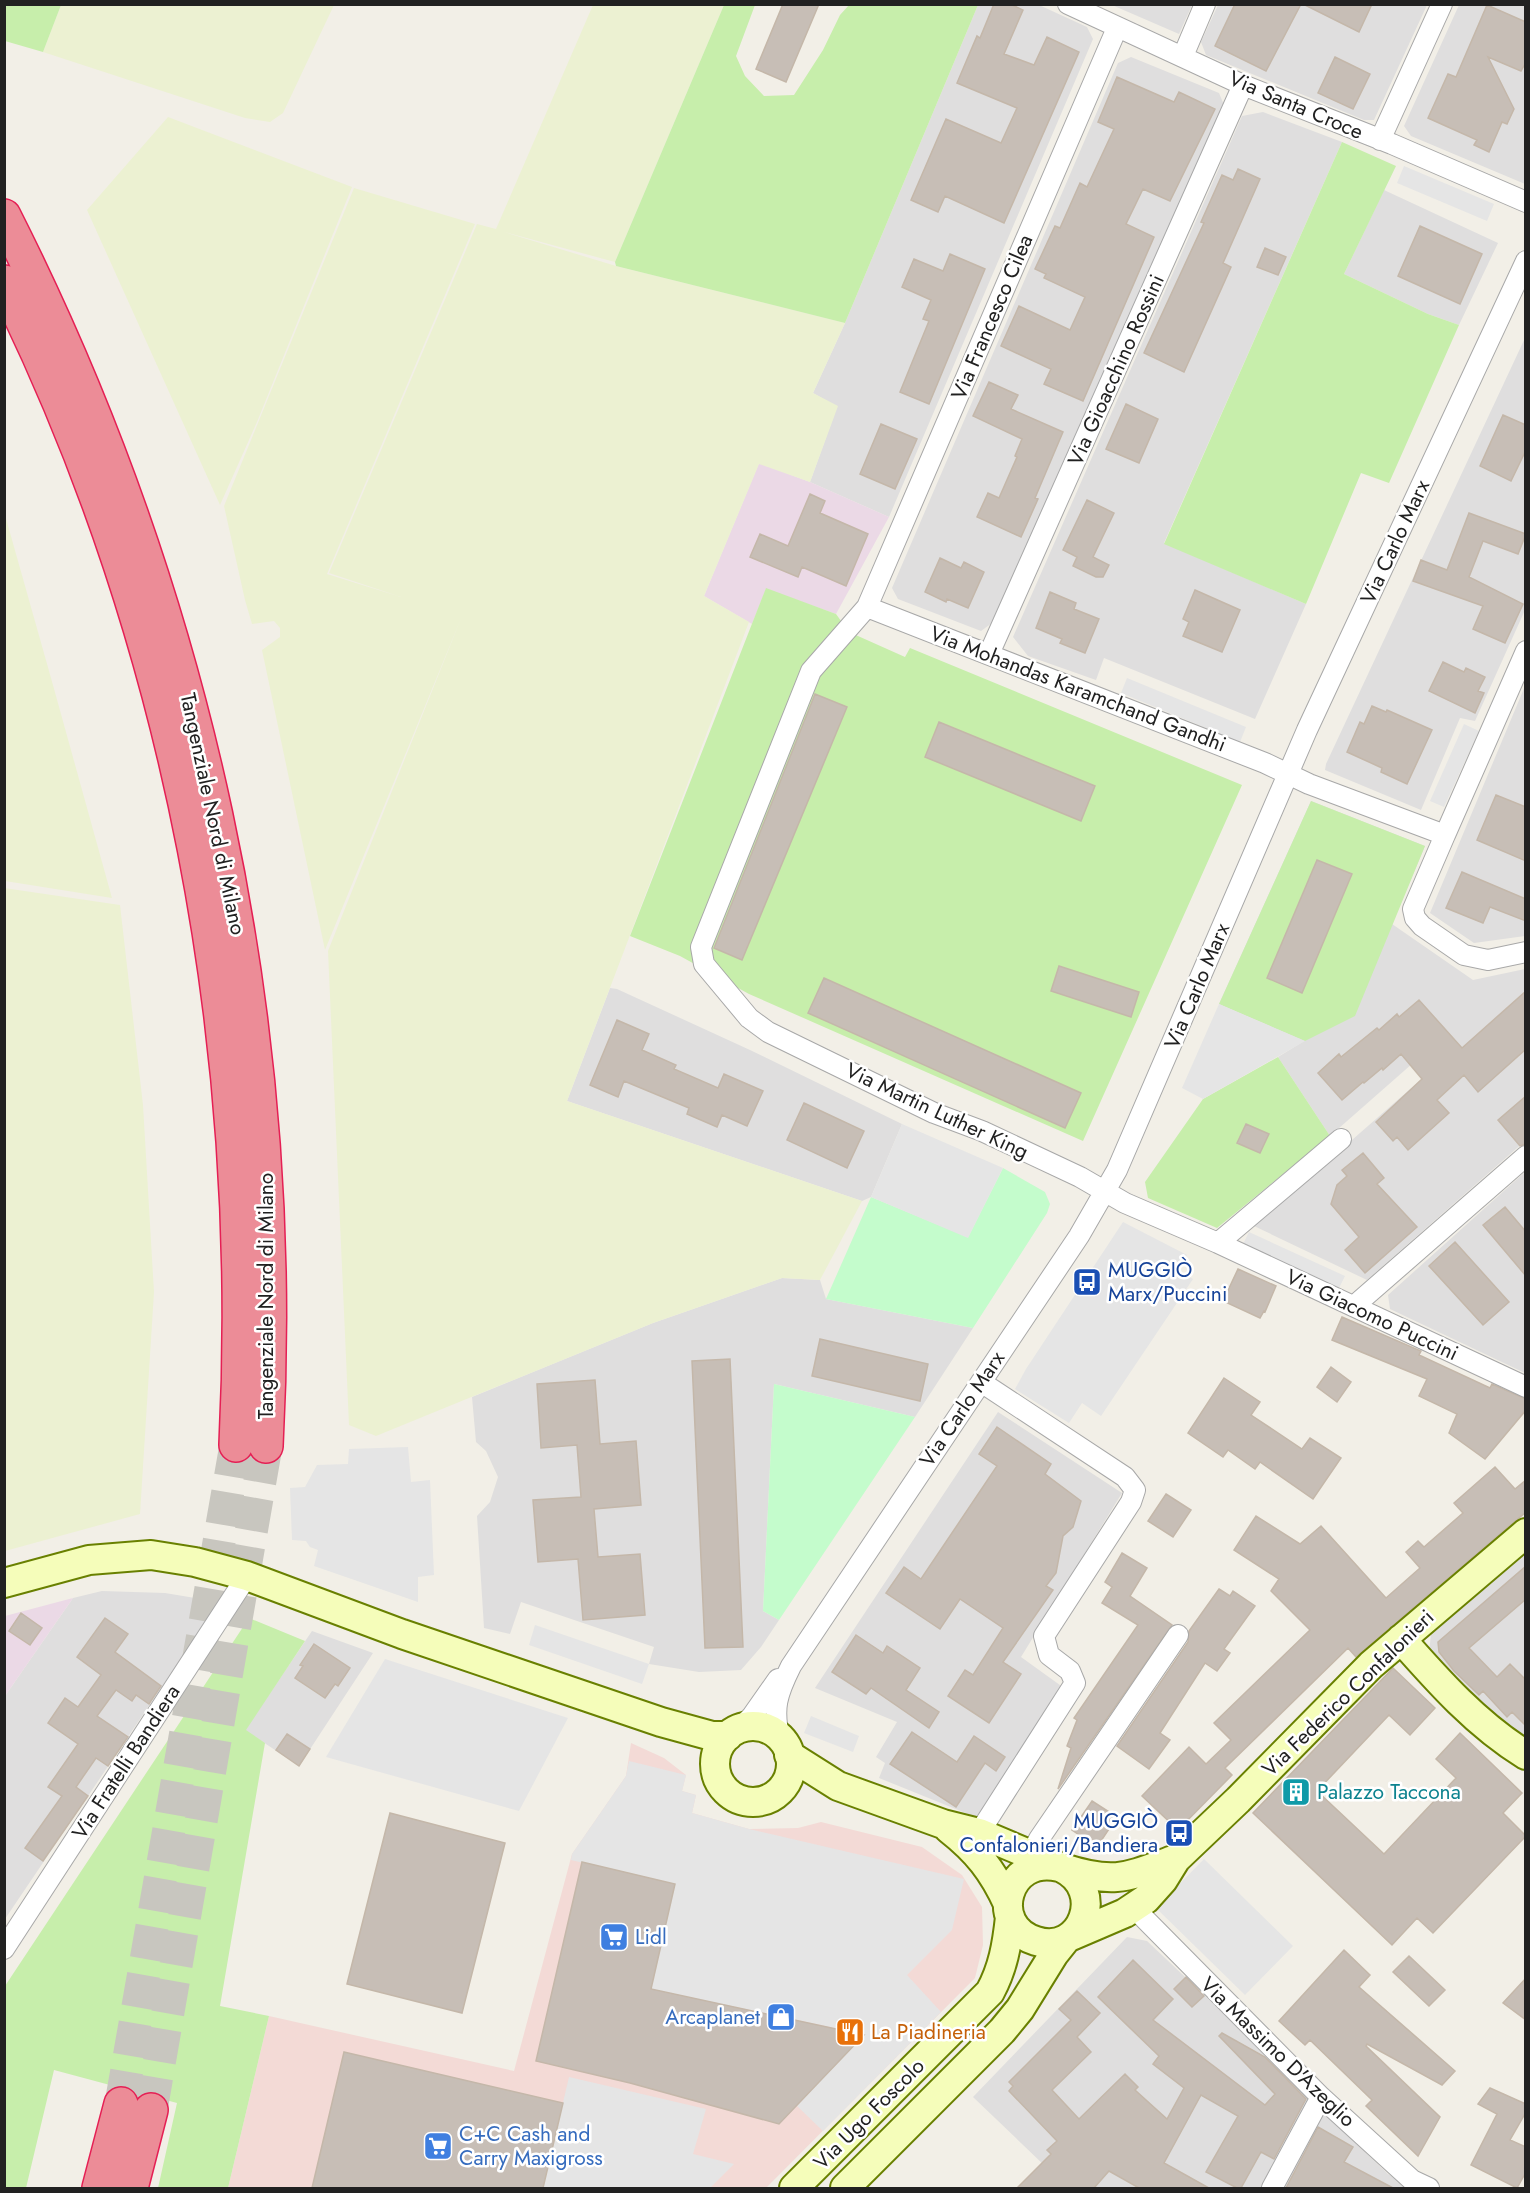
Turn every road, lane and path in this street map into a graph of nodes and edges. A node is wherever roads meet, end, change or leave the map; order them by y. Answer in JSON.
{"nodes":[{"id":1,"x":1068,"y":4,"type":"edge"},
{"id":2,"x":1205,"y":4,"type":"edge"},
{"id":3,"x":1443,"y":4,"type":"edge"},
{"id":4,"x":1117,"y":28,"type":"junction"},
{"id":5,"x":1183,"y":56,"type":"junction"},
{"id":6,"x":1243,"y":85,"type":"junction"},
{"id":7,"x":1380,"y":140,"type":"junction"},
{"id":8,"x":1526,"y":202,"type":"edge"},
{"id":9,"x":4,"y":216,"type":"edge"},
{"id":10,"x":1526,"y":261,"type":"edge"},
{"id":11,"x":4,"y":282,"type":"edge"},
{"id":12,"x":867,"y":607,"type":"junction"},
{"id":13,"x":1526,"y":651,"type":"edge"},
{"id":14,"x":989,"y":654,"type":"junction"},
{"id":15,"x":1288,"y":773,"type":"junction"},
{"id":16,"x":1445,"y":835,"type":"junction"},
{"id":17,"x":1526,"y":952,"type":"edge"},
{"id":18,"x":768,"y":1032,"type":"joint"},
{"id":19,"x":1341,"y":1139,"type":"dead end"},
{"id":20,"x":1526,"y":1156,"type":"edge"},
{"id":21,"x":1106,"y":1192,"type":"junction"},
{"id":22,"x":1218,"y":1243,"type":"junction"},
{"id":23,"x":1354,"y":1306,"type":"junction"},
{"id":24,"x":981,"y":1382,"type":"junction"},
{"id":25,"x":1526,"y":1387,"type":"edge"},
{"id":26,"x":1526,"y":1533,"type":"edge"},
{"id":27,"x":247,"y":1576,"type":"junction"},
{"id":28,"x":4,"y":1583,"type":"edge"},
{"id":29,"x":1178,"y":1635,"type":"dead end"},
{"id":30,"x":1401,"y":1639,"type":"junction"},
{"id":31,"x":791,"y":1666,"type":"junction"},
{"id":32,"x":661,"y":1722,"type":"junction"},
{"id":33,"x":734,"y":1732,"type":"junction"},
{"id":34,"x":785,"y":1747,"type":"junction"},
{"id":35,"x":1526,"y":1755,"type":"edge"},
{"id":36,"x":714,"y":1767,"type":"junction"},
{"id":37,"x":838,"y":1786,"type":"junction"},
{"id":38,"x":769,"y":1799,"type":"junction"},
{"id":39,"x":943,"y":1824,"type":"junction"},
{"id":40,"x":979,"y":1833,"type":"junction"},
{"id":41,"x":1031,"y":1855,"type":"junction"},
{"id":42,"x":1176,"y":1859,"type":"junction"},
{"id":43,"x":1061,"y":1867,"type":"junction"},
{"id":44,"x":1011,"y":1902,"type":"junction"},
{"id":45,"x":1134,"y":1908,"type":"junction"},
{"id":46,"x":1067,"y":1938,"type":"junction"},
{"id":47,"x":4,"y":1948,"type":"edge"},
{"id":48,"x":1321,"y":2097,"type":"junction"},
{"id":49,"x":99,"y":2188,"type":"edge"},
{"id":50,"x":131,"y":2188,"type":"edge"},
{"id":51,"x":794,"y":2188,"type":"edge"},
{"id":52,"x":844,"y":2188,"type":"edge"},
{"id":53,"x":1272,"y":2188,"type":"edge"},
{"id":54,"x":1430,"y":2188,"type":"edge"}],
"edges":[{"from":1,"to":4,"type":"street","name":"Via Santa Croce"},
{"from":2,"to":5,"type":"street"},
{"from":3,"to":7,"type":"street"},
{"from":4,"to":5,"type":"street","name":"Via Santa Croce"},
{"from":4,"to":12,"type":"street","name":"Via Francesco Cilea"},
{"from":5,"to":6,"type":"street","name":"Via Santa Croce"},
{"from":6,"to":7,"type":"street","name":"Via Santa Croce"},
{"from":6,"to":14,"type":"street","name":"Via Gioacchino Rossini"},
{"from":7,"to":8,"type":"street","name":"Via Santa Croce"},
{"from":9,"to":11,"type":"highway","name":"Tangenziale Nord di Milano"},
{"from":10,"to":15,"type":"street","name":"Via Carlo Marx"},
{"from":12,"to":14,"type":"street","name":"Via Mohandas Karamchand Gandhi"},
{"from":12,"to":18,"type":"street","name":"Via Francesco Cilea"},
{"from":13,"to":16,"type":"street"},
{"from":14,"to":15,"type":"street","name":"Via Mohandas Karamchand Gandhi"},
{"from":15,"to":16,"type":"street","name":"Via Mohandas Karamchand Gandhi"},
{"from":15,"to":21,"type":"street","name":"Via Carlo Marx"},
{"from":16,"to":17,"type":"street"},
{"from":18,"to":21,"type":"street","name":"Via Martin Luther King"},
{"from":19,"to":22,"type":"street"},
{"from":20,"to":23,"type":"street"},
{"from":21,"to":22,"type":"street","name":"Via Giacomo Puccini"},
{"from":21,"to":24,"type":"street","name":"Via Carlo Marx"},
{"from":22,"to":23,"type":"street","name":"Via Giacomo Puccini"},
{"from":23,"to":25,"type":"street","name":"Via Giacomo Puccini"},
{"from":24,"to":31,"type":"street","name":"Via Carlo Marx"},
{"from":24,"to":40,"type":"street"},
{"from":26,"to":30,"type":"street","name":"Via Federico Confalonieri"},
{"from":27,"to":28,"type":"street"},
{"from":27,"to":32,"type":"street"},
{"from":27,"to":47,"type":"street","name":"Via Fratelli Bandiera"},
{"from":29,"to":41,"type":"street"},
{"from":30,"to":35,"type":"street"},
{"from":30,"to":42,"type":"street","name":"Via Federico Confalonieri"},
{"from":31,"to":33,"type":"street","name":"Via Carlo Marx"},
{"from":31,"to":34,"type":"street","name":"Via Carlo Marx"},
{"from":32,"to":33,"type":"street"},
{"from":32,"to":36,"type":"street"},
{"from":33,"to":34,"type":"street"},
{"from":33,"to":36,"type":"street"},
{"from":34,"to":37,"type":"street"},
{"from":34,"to":38,"type":"street"},
{"from":36,"to":38,"type":"street"},
{"from":37,"to":38,"type":"street"},
{"from":37,"to":39,"type":"street"},
{"from":39,"to":40,"type":"street"},
{"from":39,"to":44,"type":"street"},
{"from":40,"to":41,"type":"street"},
{"from":41,"to":43,"type":"street"},
{"from":41,"to":44,"type":"street"},
{"from":42,"to":43,"type":"street","name":"Via Federico Confalonieri"},
{"from":42,"to":45,"type":"street","name":"Via Federico Confalonieri"},
{"from":43,"to":44,"type":"street"},
{"from":43,"to":46,"type":"street","name":"Via Ugo Foscolo"},
{"from":44,"to":46,"type":"street"},
{"from":44,"to":51,"type":"street","name":"Via Ugo Foscolo"},
{"from":45,"to":46,"type":"street","name":"Via Federico Confalonieri"},
{"from":45,"to":48,"type":"street","name":"Via Massimo D'Azeglio"},
{"from":46,"to":52,"type":"street","name":"Via Ugo Foscolo"},
{"from":48,"to":53,"type":"street"},
{"from":48,"to":54,"type":"street","name":"Via Massimo D'Azeglio"},
{"from":49,"to":50,"type":"highway"}]}
